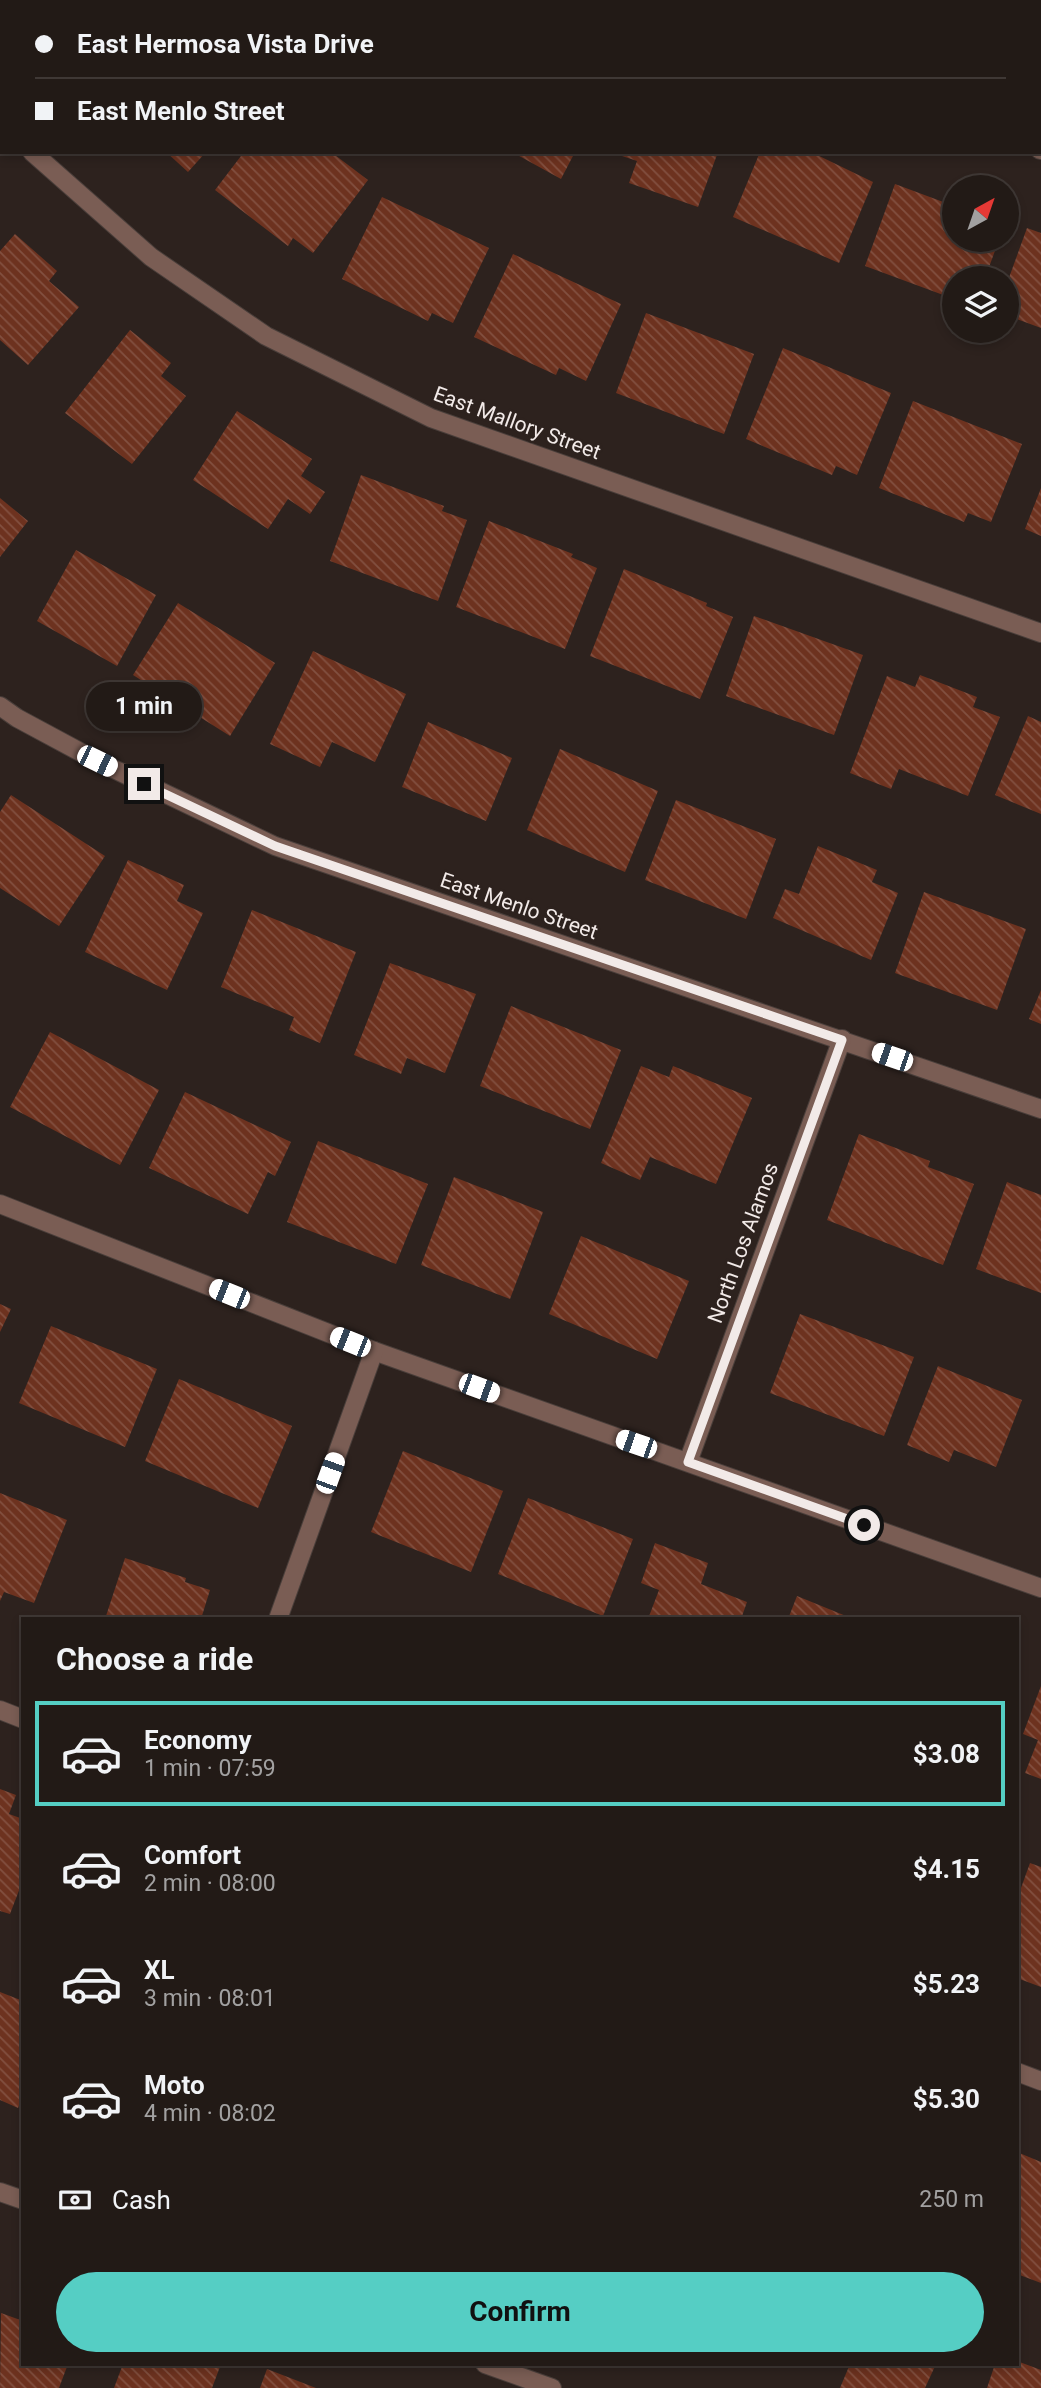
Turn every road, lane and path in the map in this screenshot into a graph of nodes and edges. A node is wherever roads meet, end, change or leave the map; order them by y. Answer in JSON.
{"nodes":[{"id":1,"x":34,"y":154,"type":"edge"},
{"id":2,"x":1041,"y":633,"type":"edge"},
{"id":3,"x":0,"y":706,"type":"edge"},
{"id":4,"x":842,"y":1040,"type":"junction"},
{"id":5,"x":1041,"y":1109,"type":"edge"},
{"id":6,"x":0,"y":1204,"type":"edge"},
{"id":7,"x":374,"y":1351,"type":"junction"},
{"id":8,"x":688,"y":1462,"type":"junction"},
{"id":9,"x":1041,"y":1588,"type":"edge"},
{"id":10,"x":279,"y":1617,"type":"edge"},
{"id":11,"x":0,"y":1710,"type":"edge"},
{"id":12,"x":21,"y":1718,"type":"edge"},
{"id":13,"x":1019,"y":2073,"type":"edge"},
{"id":14,"x":1041,"y":2081,"type":"edge"},
{"id":15,"x":0,"y":2192,"type":"edge"},
{"id":16,"x":21,"y":2199,"type":"edge"},
{"id":17,"x":491,"y":2366,"type":"edge"},
{"id":18,"x":552,"y":2388,"type":"edge"}],
"edges":[{"from":1,"to":2,"type":"street","name":"East Mallory Street"},
{"from":3,"to":4,"type":"street","name":"East Menlo Street"},
{"from":4,"to":5,"type":"street","name":"East Menlo Street"},
{"from":4,"to":8,"type":"street","name":"North Los Alamos"},
{"from":6,"to":7,"type":"street"},
{"from":7,"to":8,"type":"street"},
{"from":7,"to":10,"type":"street"},
{"from":8,"to":9,"type":"street"},
{"from":11,"to":12,"type":"street"},
{"from":13,"to":14,"type":"street"},
{"from":15,"to":16,"type":"street"},
{"from":17,"to":18,"type":"street"}]}
